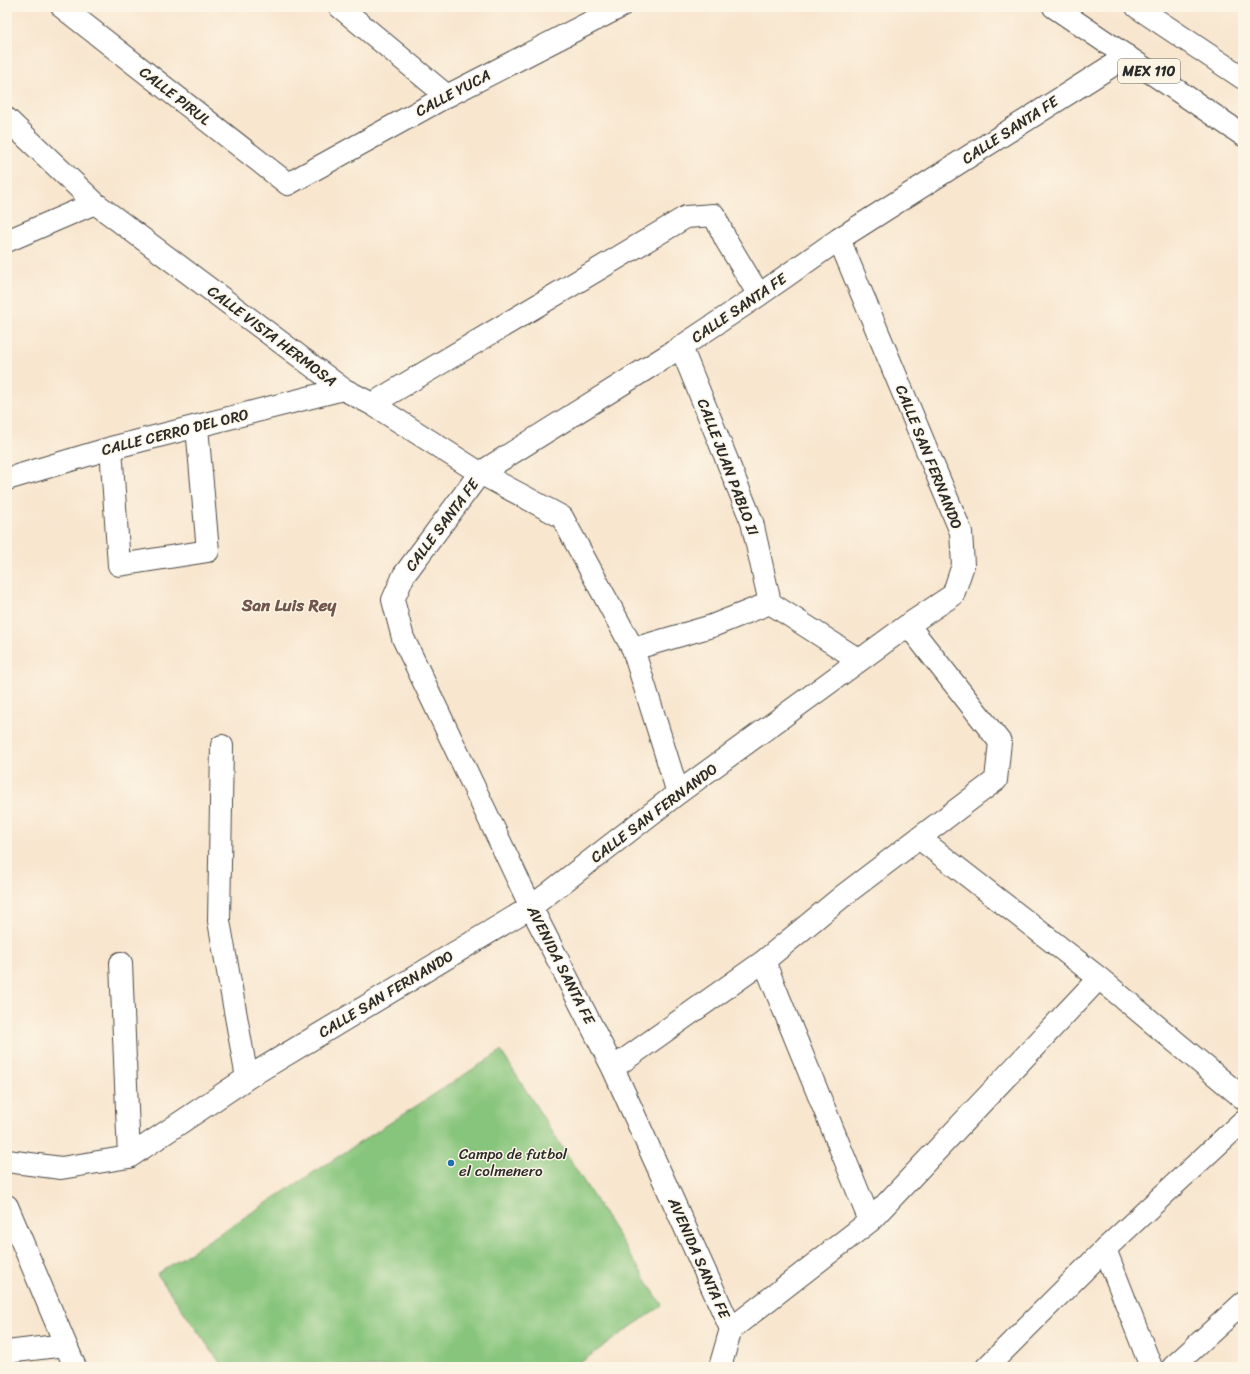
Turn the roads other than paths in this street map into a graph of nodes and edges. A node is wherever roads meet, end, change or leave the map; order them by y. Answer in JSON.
{"nodes":[{"id":1,"x":62,"y":7,"type":"edge"},
{"id":2,"x":340,"y":7,"type":"edge"},
{"id":3,"x":1054,"y":7,"type":"edge"},
{"id":4,"x":1137,"y":7,"type":"edge"},
{"id":5,"x":618,"y":8,"type":"edge"},
{"id":6,"x":1126,"y":56,"type":"junction"},
{"id":7,"x":1243,"y":78,"type":"edge"},
{"id":8,"x":447,"y":96,"type":"junction"},
{"id":9,"x":7,"y":119,"type":"edge"},
{"id":10,"x":1243,"y":135,"type":"edge"},
{"id":11,"x":288,"y":184,"type":"joint"},
{"id":12,"x":95,"y":203,"type":"junction"},
{"id":13,"x":839,"y":239,"type":"junction"},
{"id":14,"x":7,"y":241,"type":"edge"},
{"id":15,"x":759,"y":295,"type":"junction"},
{"id":16,"x":681,"y":347,"type":"junction"},
{"id":17,"x":344,"y":389,"type":"junction"},
{"id":18,"x":372,"y":404,"type":"junction"},
{"id":19,"x":197,"y":427,"type":"junction"},
{"id":20,"x":111,"y":448,"type":"junction"},
{"id":21,"x":480,"y":473,"type":"junction"},
{"id":22,"x":7,"y":480,"type":"edge"},
{"id":23,"x":393,"y":600,"type":"joint"},
{"id":24,"x":770,"y":603,"type":"junction"},
{"id":25,"x":908,"y":625,"type":"junction"},
{"id":26,"x":633,"y":649,"type":"junction"},
{"id":27,"x":859,"y":660,"type":"junction"},
{"id":28,"x":222,"y":746,"type":"dead end"},
{"id":29,"x":678,"y":793,"type":"junction"},
{"id":30,"x":919,"y":838,"type":"junction"},
{"id":31,"x":531,"y":907,"type":"junction"},
{"id":32,"x":764,"y":961,"type":"junction"},
{"id":33,"x":121,"y":963,"type":"dead end"},
{"id":34,"x":1099,"y":978,"type":"junction"},
{"id":35,"x":613,"y":1068,"type":"junction"},
{"id":36,"x":247,"y":1078,"type":"junction"},
{"id":37,"x":1243,"y":1098,"type":"edge"},
{"id":38,"x":1243,"y":1121,"type":"edge"},
{"id":39,"x":129,"y":1157,"type":"junction"},
{"id":40,"x":7,"y":1161,"type":"edge"},
{"id":41,"x":7,"y":1206,"type":"edge"},
{"id":42,"x":870,"y":1220,"type":"junction"},
{"id":43,"x":1105,"y":1250,"type":"junction"},
{"id":44,"x":1243,"y":1303,"type":"edge"},
{"id":45,"x":731,"y":1330,"type":"junction"},
{"id":46,"x":65,"y":1345,"type":"junction"},
{"id":47,"x":7,"y":1352,"type":"edge"},
{"id":48,"x":75,"y":1367,"type":"edge"},
{"id":49,"x":720,"y":1367,"type":"edge"},
{"id":50,"x":987,"y":1367,"type":"edge"},
{"id":51,"x":1151,"y":1367,"type":"edge"},
{"id":52,"x":1173,"y":1367,"type":"edge"}],
"edges":[{"from":1,"to":11,"type":"street","name":"CALLE PIRUL"},
{"from":2,"to":8,"type":"street"},
{"from":3,"to":6,"type":"street","number":"MEX 110"},
{"from":4,"to":7,"type":"street","number":"MEX 110"},
{"from":5,"to":8,"type":"street","name":"CALLE YUCA"},
{"from":6,"to":10,"type":"street","number":"MEX 110"},
{"from":6,"to":13,"type":"street","name":"CALLE SANTA FE"},
{"from":8,"to":11,"type":"street","name":"CALLE YUCA"},
{"from":9,"to":12,"type":"street","name":"CALLE VISTA HERMOSA"},
{"from":12,"to":14,"type":"street"},
{"from":12,"to":17,"type":"street","name":"CALLE VISTA HERMOSA"},
{"from":13,"to":15,"type":"street","name":"CALLE SANTA FE"},
{"from":13,"to":25,"type":"street","name":"CALLE SAN FERNANDO"},
{"from":15,"to":16,"type":"street","name":"CALLE SANTA FE"},
{"from":15,"to":18,"type":"street"},
{"from":16,"to":21,"type":"street","name":"CALLE SANTA FE"},
{"from":16,"to":24,"type":"street","name":"CALLE JUAN PABLO II"},
{"from":17,"to":18,"type":"street","name":"CALLE VISTA HERMOSA"},
{"from":17,"to":19,"type":"street","name":"CALLE CERRO DEL ORO"},
{"from":18,"to":21,"type":"street","name":"CALLE VISTA HERMOSA"},
{"from":19,"to":20,"type":"street","name":"CALLE CERRO DEL ORO"},
{"from":19,"to":20,"type":"street"},
{"from":20,"to":22,"type":"street","name":"CALLE CERRO DEL ORO"},
{"from":21,"to":23,"type":"street","name":"CALLE SANTA FE"},
{"from":21,"to":26,"type":"street","name":"CALLE VISTA HERMOSA"},
{"from":23,"to":31,"type":"street","name":"AVENIDA SANTA FE"},
{"from":24,"to":26,"type":"street"},
{"from":24,"to":27,"type":"street"},
{"from":25,"to":27,"type":"street","name":"CALLE SAN FERNANDO"},
{"from":25,"to":30,"type":"street"},
{"from":26,"to":29,"type":"street"},
{"from":27,"to":29,"type":"street","name":"CALLE SAN FERNANDO"},
{"from":28,"to":36,"type":"street"},
{"from":29,"to":31,"type":"street","name":"CALLE SAN FERNANDO"},
{"from":30,"to":32,"type":"street"},
{"from":30,"to":34,"type":"street"},
{"from":31,"to":35,"type":"street","name":"AVENIDA SANTA FE"},
{"from":31,"to":36,"type":"street","name":"CALLE SAN FERNANDO"},
{"from":32,"to":35,"type":"street"},
{"from":32,"to":42,"type":"street"},
{"from":33,"to":39,"type":"street"},
{"from":34,"to":37,"type":"street"},
{"from":34,"to":42,"type":"street"},
{"from":35,"to":45,"type":"street","name":"AVENIDA SANTA FE"},
{"from":36,"to":39,"type":"street","name":"CALLE SAN FERNANDO"},
{"from":38,"to":43,"type":"street"},
{"from":39,"to":40,"type":"street","name":"CALLE SAN FERNANDO"},
{"from":41,"to":46,"type":"street"},
{"from":42,"to":45,"type":"street"},
{"from":43,"to":50,"type":"street"},
{"from":43,"to":51,"type":"street"},
{"from":44,"to":52,"type":"street"},
{"from":45,"to":49,"type":"street"},
{"from":46,"to":47,"type":"street"},
{"from":46,"to":48,"type":"street"}]}
